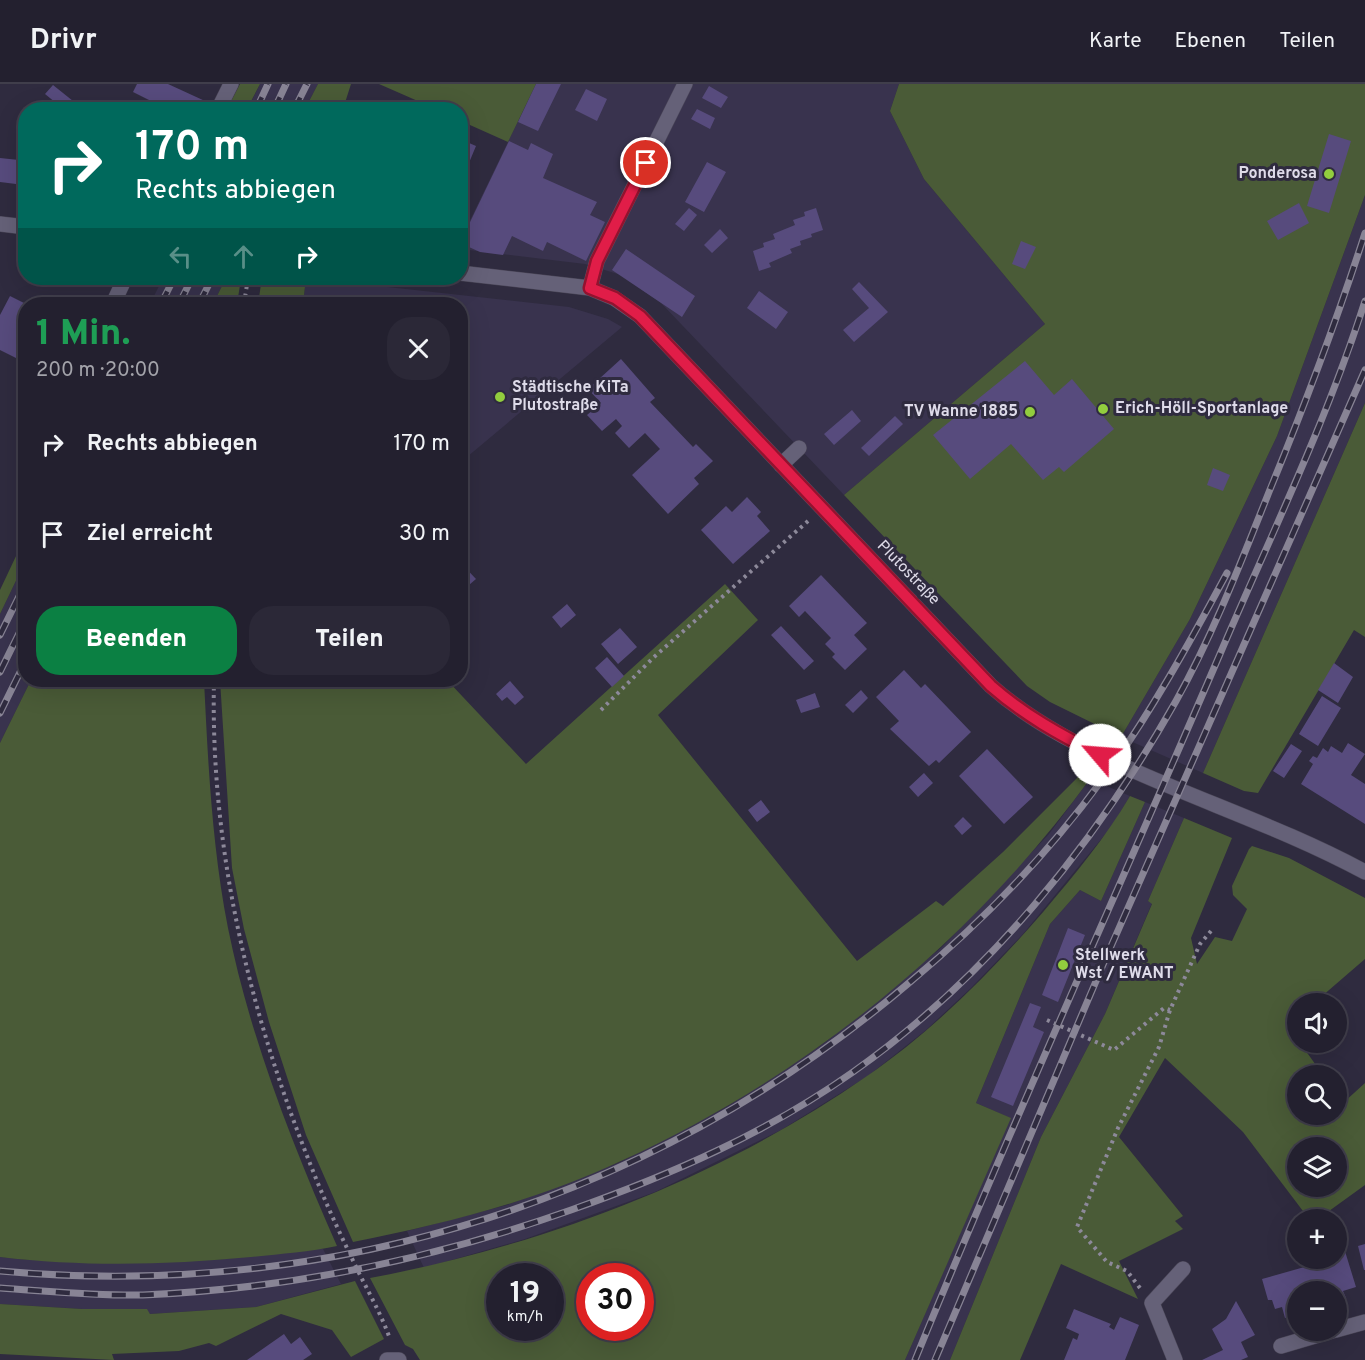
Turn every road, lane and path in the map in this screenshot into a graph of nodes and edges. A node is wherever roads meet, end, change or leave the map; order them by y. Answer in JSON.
{"nodes":[{"id":1,"x":231,"y":84,"type":"edge"},
{"id":2,"x":685,"y":84,"type":"edge"},
{"id":3,"x":222,"y":102,"type":"edge"},
{"id":4,"x":0,"y":224,"type":"edge"},
{"id":5,"x":18,"y":226,"type":"edge"},
{"id":6,"x":468,"y":274,"type":"edge"},
{"id":7,"x":590,"y":288,"type":"junction"},
{"id":8,"x":799,"y":448,"type":"dead end"},
{"id":9,"x":781,"y":465,"type":"junction"},
{"id":10,"x":822,"y":509,"type":"junction"},
{"id":11,"x":213,"y":687,"type":"edge"},
{"id":12,"x":601,"y":710,"type":"dead end"},
{"id":13,"x":1365,"y":872,"type":"edge"},
{"id":14,"x":1211,"y":931,"type":"dead end"},
{"id":15,"x":1170,"y":1010,"type":"junction"},
{"id":16,"x":1047,"y":1020,"type":"dead end"},
{"id":17,"x":1182,"y":1269,"type":"dead end"},
{"id":18,"x":1152,"y":1303,"type":"junction"},
{"id":19,"x":1365,"y":1322,"type":"edge"},
{"id":20,"x":1347,"y":1327,"type":"edge"},
{"id":21,"x":1298,"y":1341,"type":"edge"},
{"id":22,"x":1281,"y":1346,"type":"dead end"},
{"id":23,"x":387,"y":1360,"type":"edge"},
{"id":24,"x":398,"y":1360,"type":"edge"},
{"id":25,"x":1175,"y":1360,"type":"edge"}],
"edges":[{"from":1,"to":3,"type":"street"},
{"from":2,"to":7,"type":"street"},
{"from":4,"to":5,"type":"street"},
{"from":6,"to":7,"type":"street","name":"Plutostraße"},
{"from":7,"to":9,"type":"street","name":"Plutostraße"},
{"from":8,"to":9,"type":"street"},
{"from":9,"to":10,"type":"street","name":"Plutostraße"},
{"from":10,"to":12,"type":"path"},
{"from":10,"to":13,"type":"street","name":"Plutostraße"},
{"from":11,"to":24,"type":"path"},
{"from":14,"to":15,"type":"path"},
{"from":15,"to":16,"type":"path"},
{"from":15,"to":18,"type":"path"},
{"from":17,"to":18,"type":"street"},
{"from":18,"to":25,"type":"street"},
{"from":19,"to":20,"type":"street"},
{"from":21,"to":22,"type":"street"},
{"from":23,"to":24,"type":"street"}]}
